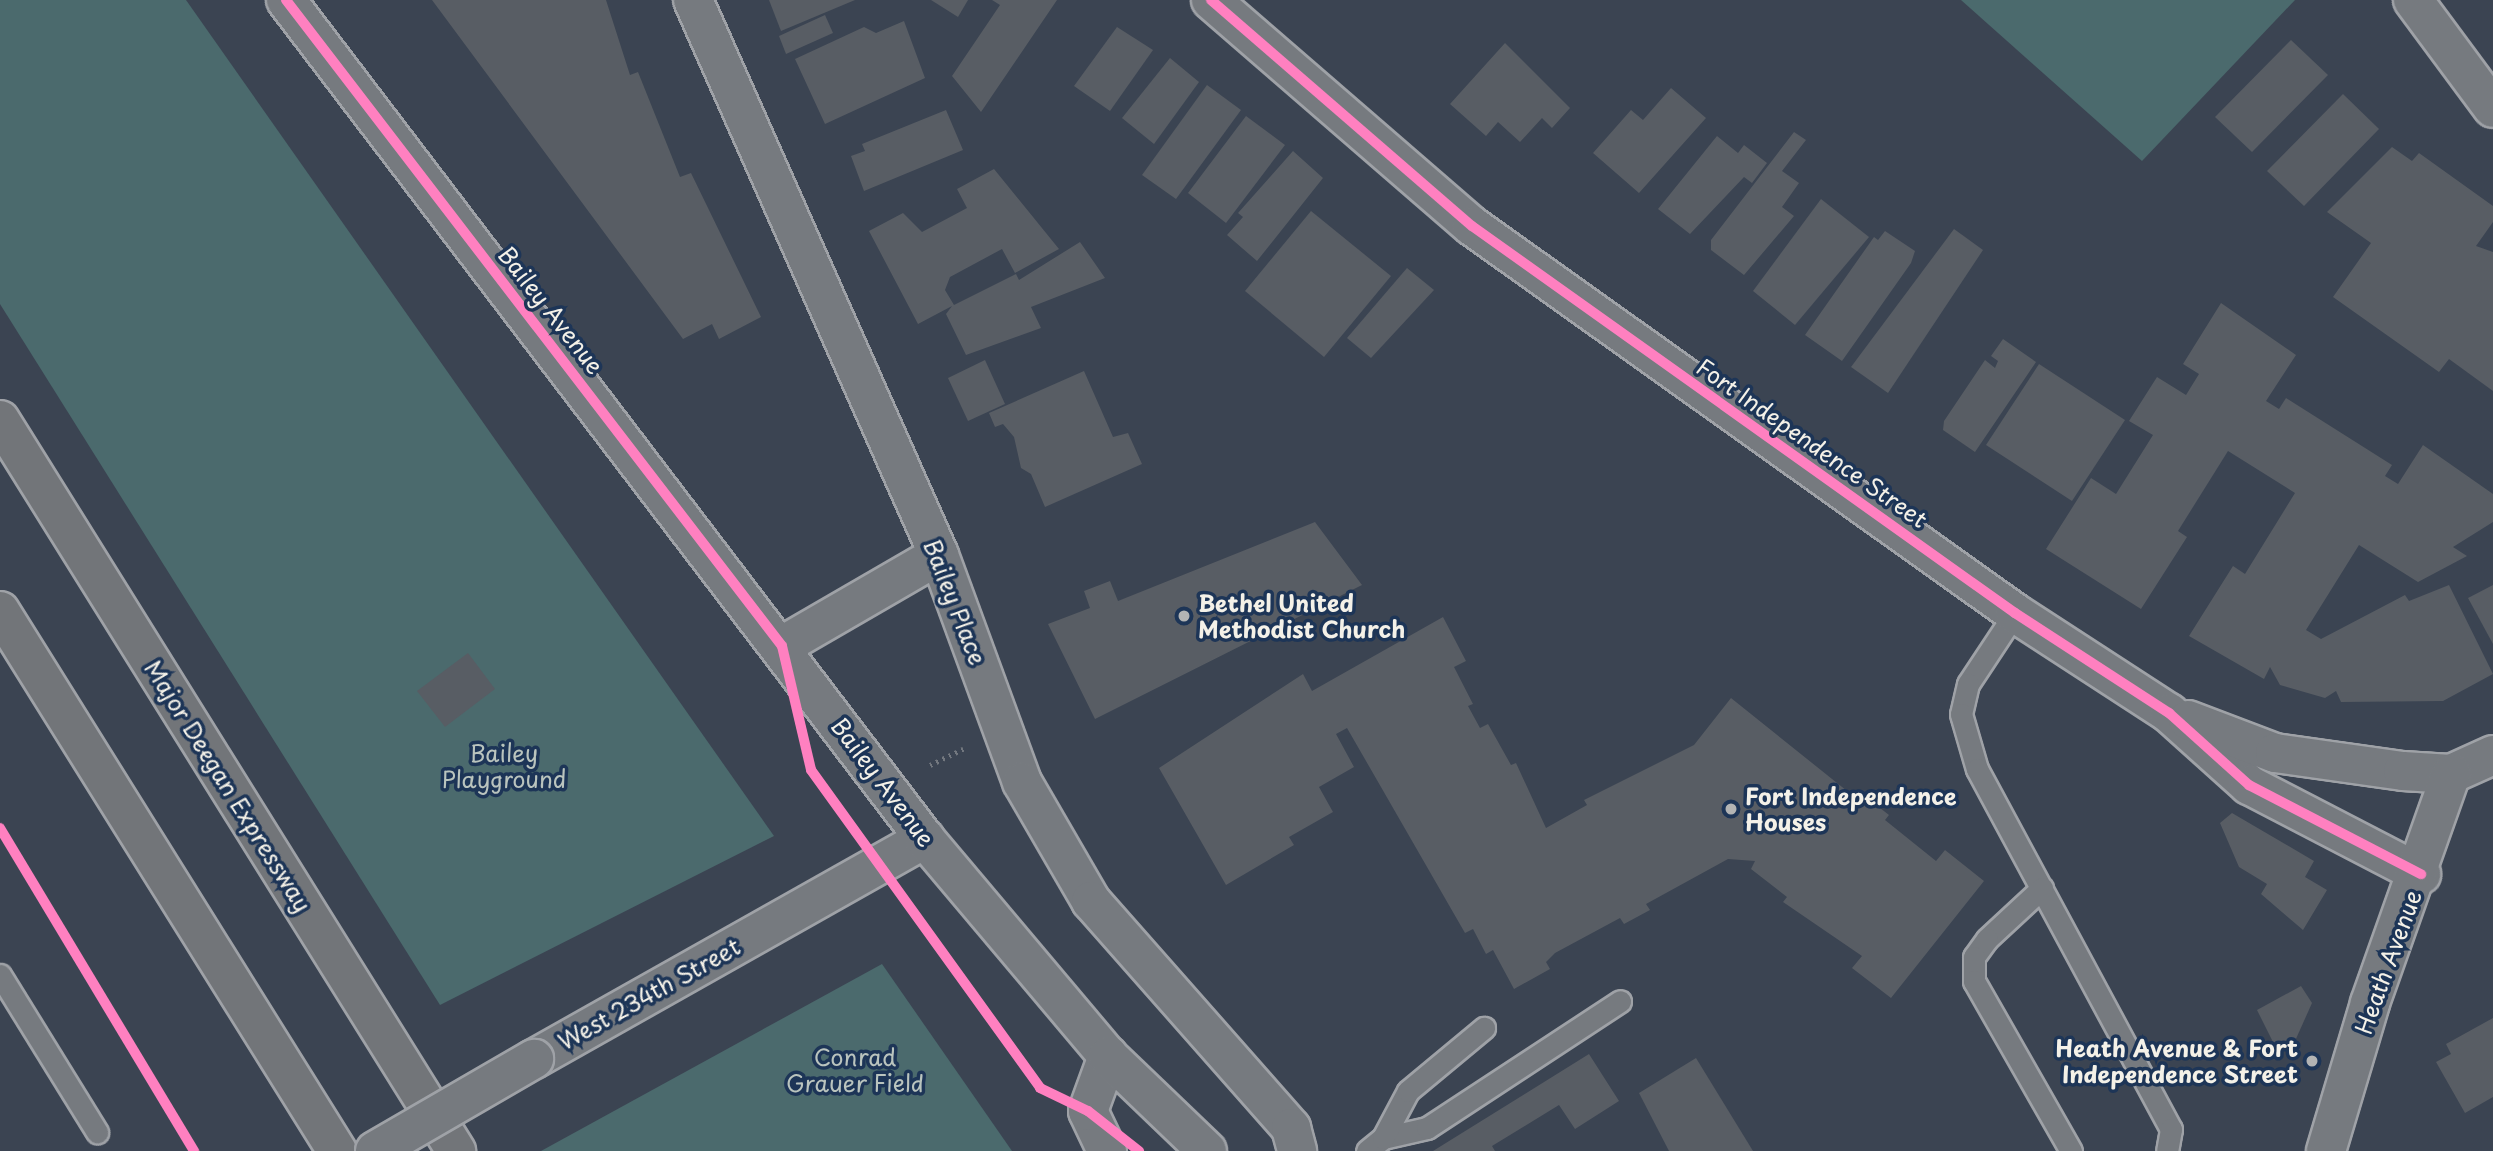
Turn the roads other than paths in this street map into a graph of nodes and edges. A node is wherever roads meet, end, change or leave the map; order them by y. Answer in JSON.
{"nodes":[{"id":1,"x":286,"y":0,"type":"edge"},
{"id":2,"x":693,"y":0,"type":"edge"},
{"id":3,"x":1211,"y":0,"type":"edge"},
{"id":4,"x":2413,"y":0,"type":"edge"},
{"id":5,"x":2493,"y":107,"type":"edge"},
{"id":6,"x":0,"y":420,"type":"edge"},
{"id":7,"x":939,"y":555,"type":"junction"},
{"id":8,"x":0,"y":611,"type":"edge"},
{"id":9,"x":2015,"y":613,"type":"junction"},
{"id":10,"x":782,"y":646,"type":"junction"},
{"id":11,"x":2169,"y":713,"type":"junction"},
{"id":12,"x":2493,"y":755,"type":"edge"},
{"id":13,"x":2451,"y":774,"type":"junction"},
{"id":14,"x":925,"y":839,"type":"junction"},
{"id":15,"x":2421,"y":874,"type":"junction"},
{"id":16,"x":2042,"y":888,"type":"junction"},
{"id":17,"x":0,"y":975,"type":"edge"},
{"id":18,"x":1620,"y":1001,"type":"dead end"},
{"id":19,"x":1484,"y":1028,"type":"dead end"},
{"id":20,"x":1108,"y":1056,"type":"junction"},
{"id":21,"x":97,"y":1132,"type":"dead end"},
{"id":22,"x":1375,"y":1145,"type":"edge"},
{"id":23,"x":337,"y":1151,"type":"edge"},
{"id":24,"x":375,"y":1151,"type":"edge"},
{"id":25,"x":456,"y":1151,"type":"edge"},
{"id":26,"x":1107,"y":1151,"type":"edge"},
{"id":27,"x":1206,"y":1151,"type":"edge"},
{"id":28,"x":1297,"y":1151,"type":"edge"},
{"id":29,"x":2071,"y":1151,"type":"edge"},
{"id":30,"x":2167,"y":1151,"type":"edge"},
{"id":31,"x":2326,"y":1151,"type":"edge"}],
"edges":[{"from":1,"to":10,"type":"street","name":"Bailey Avenue"},
{"from":2,"to":7,"type":"street","name":"Bailey Place"},
{"from":3,"to":9,"type":"street","name":"Fort Independence Street"},
{"from":4,"to":5,"type":"street"},
{"from":6,"to":25,"type":"highway","name":"Major Deegan Expressway"},
{"from":7,"to":10,"type":"street"},
{"from":7,"to":28,"type":"street","name":"Bailey Place"},
{"from":8,"to":23,"type":"highway"},
{"from":9,"to":11,"type":"street","name":"Fort Independence Street"},
{"from":9,"to":16,"type":"lane"},
{"from":10,"to":14,"type":"street","name":"Bailey Avenue"},
{"from":11,"to":13,"type":"street","name":"Fort Independence Street"},
{"from":11,"to":15,"type":"street","name":"Fort Independence Street"},
{"from":12,"to":13,"type":"street"},
{"from":13,"to":15,"type":"street","name":"Heath Avenue"},
{"from":14,"to":20,"type":"street","name":"Bailey Avenue"},
{"from":14,"to":24,"type":"street","name":"West 234th Street","bridge":true},
{"from":15,"to":31,"type":"street","name":"Heath Avenue"},
{"from":16,"to":29,"type":"lane"},
{"from":16,"to":30,"type":"lane"},
{"from":17,"to":21,"type":"lane"},
{"from":18,"to":22,"type":"lane"},
{"from":19,"to":22,"type":"lane"},
{"from":20,"to":26,"type":"street"},
{"from":20,"to":27,"type":"street","name":"Bailey Avenue"}]}
